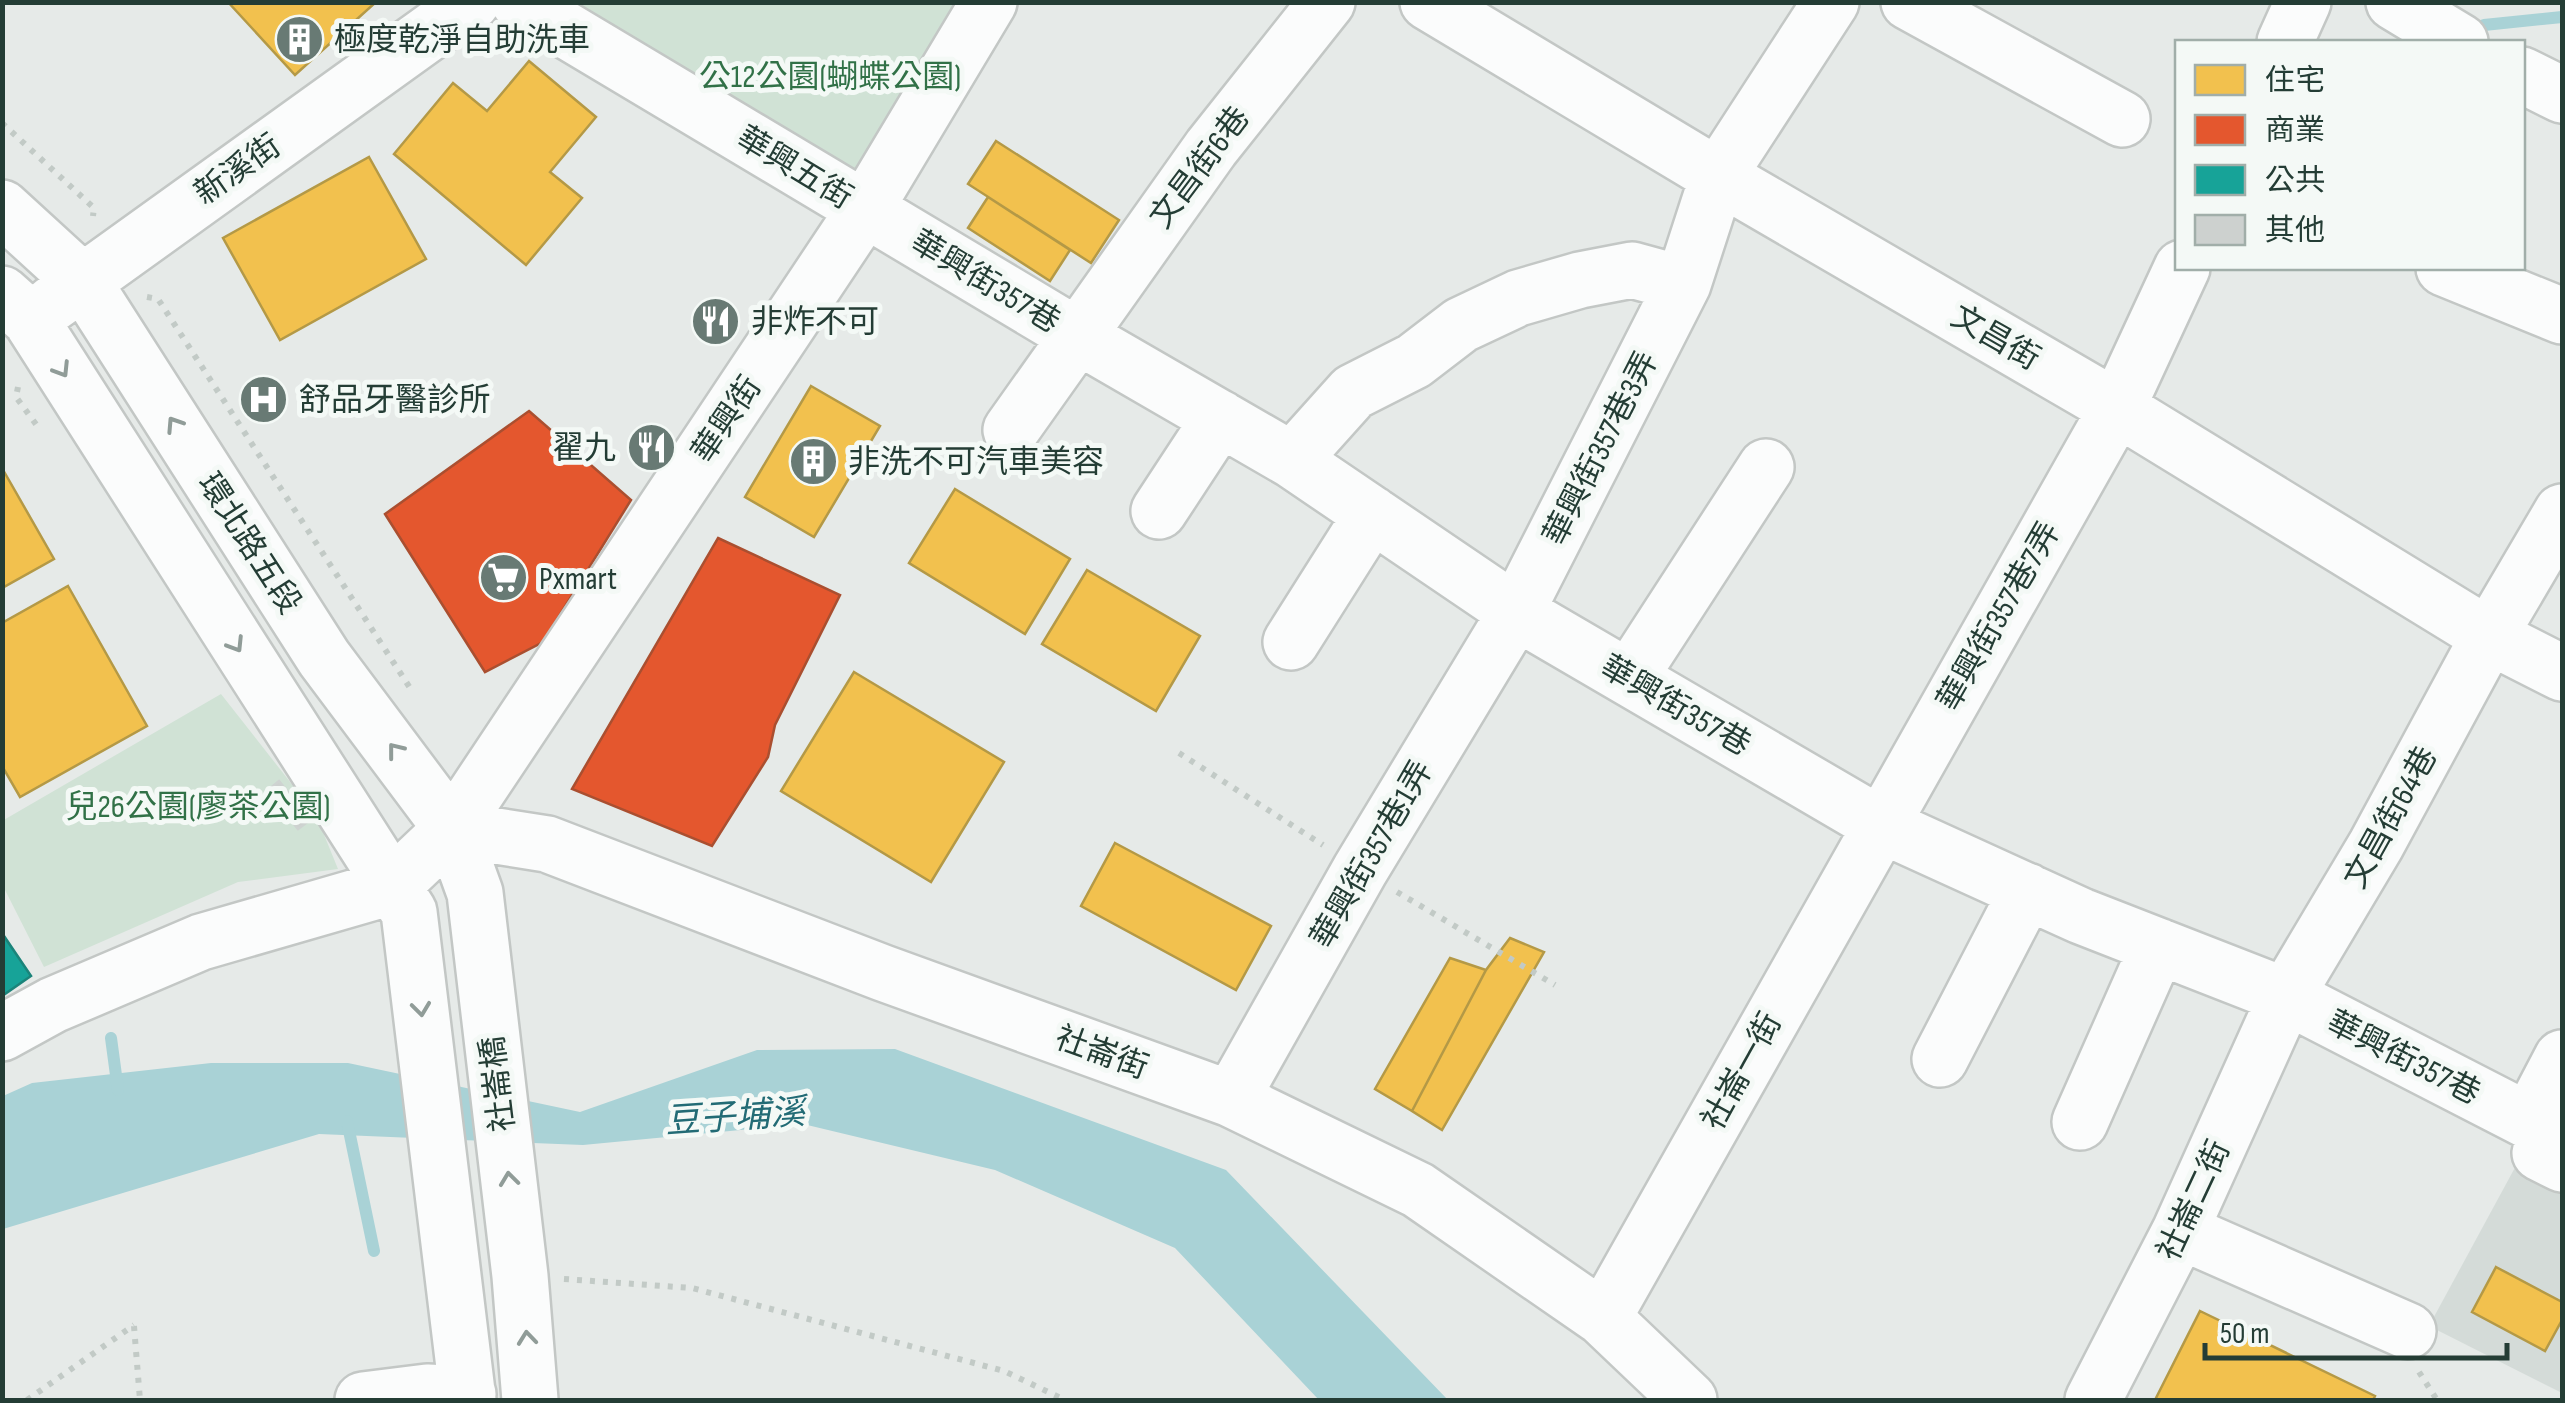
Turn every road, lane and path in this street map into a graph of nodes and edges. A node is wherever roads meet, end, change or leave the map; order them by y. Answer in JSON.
{"nodes":[{"id":1,"x":472,"y":2,"type":"edge"},
{"id":2,"x":519,"y":2,"type":"edge"},
{"id":3,"x":990,"y":2,"type":"edge"},
{"id":4,"x":1328,"y":2,"type":"edge"},
{"id":5,"x":1428,"y":2,"type":"edge"},
{"id":6,"x":1831,"y":2,"type":"edge"},
{"id":7,"x":1909,"y":2,"type":"edge"},
{"id":8,"x":2302,"y":2,"type":"edge"},
{"id":9,"x":2394,"y":2,"type":"edge"},
{"id":10,"x":2285,"y":40,"type":"edge"},
{"id":11,"x":2457,"y":40,"type":"edge"},
{"id":12,"x":2525,"y":76,"type":"edge"},
{"id":13,"x":2562,"y":95,"type":"edge"},
{"id":14,"x":2122,"y":120,"type":"dead end"},
{"id":15,"x":1718,"y":176,"type":"junction"},
{"id":16,"x":2,"y":208,"type":"edge"},
{"id":17,"x":865,"y":209,"type":"junction"},
{"id":18,"x":2181,"y":270,"type":"edge"},
{"id":19,"x":2449,"y":270,"type":"edge"},
{"id":20,"x":84,"y":283,"type":"junction"},
{"id":21,"x":1684,"y":284,"type":"junction"},
{"id":22,"x":12,"y":316,"type":"edge"},
{"id":23,"x":2562,"y":316,"type":"edge"},
{"id":24,"x":1076,"y":336,"type":"junction"},
{"id":25,"x":2116,"y":408,"type":"junction"},
{"id":26,"x":1220,"y":418,"type":"junction"},
{"id":27,"x":1011,"y":430,"type":"dead end"},
{"id":28,"x":1292,"y":460,"type":"junction"},
{"id":29,"x":1766,"y":467,"type":"dead end"},
{"id":30,"x":1160,"y":510,"type":"dead end"},
{"id":31,"x":2562,"y":512,"type":"edge"},
{"id":32,"x":1372,"y":514,"type":"junction"},
{"id":33,"x":1516,"y":612,"type":"junction"},
{"id":34,"x":2489,"y":636,"type":"junction"},
{"id":35,"x":1291,"y":642,"type":"dead end"},
{"id":36,"x":2562,"y":673,"type":"edge"},
{"id":37,"x":1628,"y":678,"type":"junction"},
{"id":38,"x":1879,"y":824,"type":"junction"},
{"id":39,"x":452,"y":830,"type":"junction"},
{"id":40,"x":2027,"y":891,"type":"junction"},
{"id":41,"x":475,"y":893,"type":"joint"},
{"id":42,"x":400,"y":900,"type":"junction"},
{"id":43,"x":2158,"y":946,"type":"junction"},
{"id":44,"x":2286,"y":996,"type":"junction"},
{"id":45,"x":2,"y":1032,"type":"edge"},
{"id":46,"x":2562,"y":1058,"type":"edge"},
{"id":47,"x":1940,"y":1059,"type":"dead end"},
{"id":48,"x":1231,"y":1099,"type":"junction"},
{"id":49,"x":2546,"y":1116,"type":"edge"},
{"id":50,"x":2080,"y":1122,"type":"dead end"},
{"id":51,"x":2562,"y":1164,"type":"edge"},
{"id":52,"x":2180,"y":1230,"type":"junction"},
{"id":53,"x":542,"y":1277,"type":"junction"},
{"id":54,"x":1603,"y":1318,"type":"junction"},
{"id":55,"x":2408,"y":1332,"type":"dead end"},
{"id":56,"x":468,"y":1397,"type":"edge"},
{"id":57,"x":27,"y":1400,"type":"edge"},
{"id":58,"x":140,"y":1400,"type":"edge"},
{"id":59,"x":362,"y":1400,"type":"edge"},
{"id":60,"x":530,"y":1400,"type":"edge"},
{"id":61,"x":1065,"y":1400,"type":"edge"},
{"id":62,"x":1689,"y":1400,"type":"edge"},
{"id":63,"x":2094,"y":1400,"type":"edge"}],
"edges":[{"from":1,"to":20,"type":"street","name":"新溪街"},
{"from":2,"to":17,"type":"street","name":"華興五街"},
{"from":3,"to":17,"type":"street","name":"華興街"},
{"from":4,"to":24,"type":"street","name":"文昌街6巷"},
{"from":5,"to":15,"type":"street","name":"文昌街"},
{"from":6,"to":15,"type":"street","name":"華興街357巷3弄"},
{"from":7,"to":14,"type":"street"},
{"from":8,"to":10,"type":"street"},
{"from":9,"to":11,"type":"street"},
{"from":12,"to":13,"type":"street"},
{"from":15,"to":21,"type":"street","name":"華興街357巷3弄"},
{"from":15,"to":25,"type":"street","name":"文昌街"},
{"from":16,"to":20,"type":"street","name":"環北路五段"},
{"from":17,"to":24,"type":"street","name":"華興街357巷"},
{"from":17,"to":39,"type":"street","name":"華興街"},
{"from":18,"to":25,"type":"street","name":"華興街357巷7弄"},
{"from":19,"to":23,"type":"street"},
{"from":20,"to":22,"type":"street","name":"新溪街"},
{"from":39,"to":20,"type":"street","name":"環北路五段","one_way":true},
{"from":21,"to":28,"type":"street"},
{"from":21,"to":33,"type":"street","name":"華興街357巷3弄"},
{"from":22,"to":42,"type":"street","name":"環北路五段","one_way":true},
{"from":24,"to":26,"type":"street","name":"華興街357巷"},
{"from":24,"to":27,"type":"street","name":"文昌街6巷"},
{"from":25,"to":34,"type":"street","name":"文昌街"},
{"from":25,"to":38,"type":"street","name":"華興街357巷7弄"},
{"from":26,"to":28,"type":"street","name":"華興街357巷"},
{"from":26,"to":30,"type":"street"},
{"from":28,"to":32,"type":"street","name":"華興街357巷"},
{"from":29,"to":37,"type":"street"},
{"from":31,"to":34,"type":"street","name":"文昌街64巷"},
{"from":32,"to":33,"type":"street","name":"華興街357巷"},
{"from":32,"to":35,"type":"street"},
{"from":33,"to":37,"type":"street","name":"華興街357巷"},
{"from":33,"to":48,"type":"street","name":"華興街357巷1弄"},
{"from":34,"to":36,"type":"street","name":"文昌街"},
{"from":34,"to":44,"type":"street","name":"文昌街64巷"},
{"from":37,"to":38,"type":"street","name":"華興街357巷"},
{"from":38,"to":40,"type":"street","name":"華興街357巷"},
{"from":38,"to":54,"type":"street","name":"社崙一街"},
{"from":39,"to":41,"type":"street","name":"環北路五段"},
{"from":39,"to":42,"type":"street","name":"華興街"},
{"from":39,"to":48,"type":"street","name":"社崙街"},
{"from":40,"to":43,"type":"street","name":"華興街357巷"},
{"from":40,"to":47,"type":"street"},
{"from":53,"to":41,"type":"street","name":"社崙橋","one_way":true},
{"from":42,"to":45,"type":"street"},
{"from":42,"to":56,"type":"street","name":"社崙橋","one_way":true},
{"from":43,"to":44,"type":"street","name":"華興街357巷"},
{"from":43,"to":50,"type":"street"},
{"from":44,"to":49,"type":"street","name":"華興街357巷"},
{"from":44,"to":52,"type":"street","name":"社崙二街"},
{"from":46,"to":49,"type":"street"},
{"from":48,"to":54,"type":"street","name":"社崙街"},
{"from":49,"to":51,"type":"street"},
{"from":52,"to":55,"type":"street"},
{"from":52,"to":63,"type":"street","name":"社崙二街"},
{"from":60,"to":53,"type":"street","name":"社崙橋","one_way":true},
{"from":53,"to":61,"type":"path"},
{"from":54,"to":62,"type":"street","name":"社崙街"},
{"from":56,"to":59,"type":"street"},
{"from":57,"to":58,"type":"path"}]}
